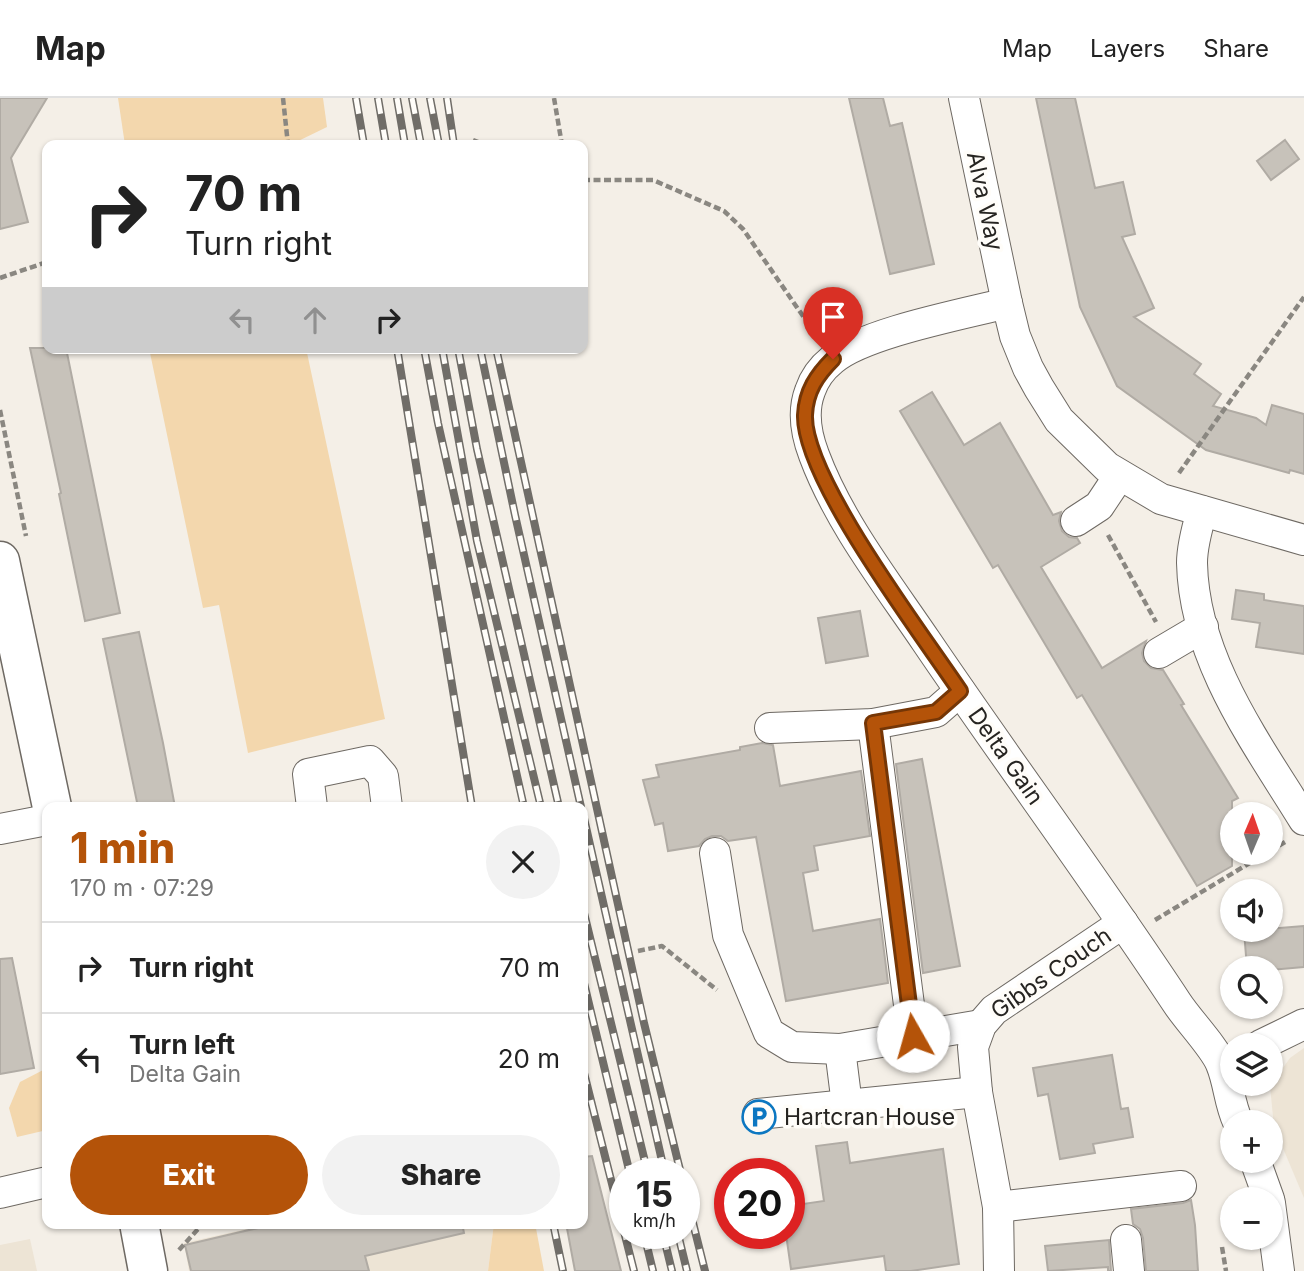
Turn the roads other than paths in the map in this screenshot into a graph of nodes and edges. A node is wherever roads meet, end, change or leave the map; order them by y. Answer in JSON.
{"nodes":[{"id":1,"x":964,"y":98,"type":"edge"},
{"id":2,"x":1007,"y":303,"type":"junction"},
{"id":3,"x":1111,"y":488,"type":"junction"},
{"id":4,"x":1202,"y":511,"type":"junction"},
{"id":5,"x":1076,"y":521,"type":"dead end"},
{"id":6,"x":1304,"y":540,"type":"edge"},
{"id":7,"x":0,"y":561,"type":"edge"},
{"id":8,"x":960,"y":691,"type":"junction"},
{"id":9,"x":873,"y":723,"type":"junction"},
{"id":10,"x":770,"y":728,"type":"dead end"},
{"id":11,"x":51,"y":802,"type":"edge"},
{"id":12,"x":311,"y":802,"type":"edge"},
{"id":13,"x":386,"y":802,"type":"edge"},
{"id":14,"x":1304,"y":820,"type":"edge"},
{"id":15,"x":42,"y":821,"type":"edge"},
{"id":16,"x":0,"y":829,"type":"edge"},
{"id":17,"x":715,"y":853,"type":"dead end"},
{"id":18,"x":1127,"y":928,"type":"junction"},
{"id":19,"x":1304,"y":1024,"type":"edge"},
{"id":20,"x":981,"y":1025,"type":"junction"},
{"id":21,"x":1283,"y":1034,"type":"edge"},
{"id":22,"x":913,"y":1036,"type":"junction"},
{"id":23,"x":839,"y":1049,"type":"junction"},
{"id":24,"x":1220,"y":1053,"type":"edge"},
{"id":25,"x":977,"y":1092,"type":"junction"},
{"id":26,"x":847,"y":1105,"type":"junction"},
{"id":27,"x":758,"y":1114,"type":"dead end"},
{"id":28,"x":42,"y":1183,"type":"edge"},
{"id":29,"x":1181,"y":1186,"type":"dead end"},
{"id":30,"x":0,"y":1193,"type":"edge"},
{"id":31,"x":998,"y":1207,"type":"junction"},
{"id":32,"x":143,"y":1229,"type":"edge"},
{"id":33,"x":1126,"y":1240,"type":"dead end"},
{"id":34,"x":1276,"y":1250,"type":"edge"},
{"id":35,"x":162,"y":1262,"type":"edge"},
{"id":36,"x":999,"y":1271,"type":"edge"},
{"id":37,"x":1129,"y":1271,"type":"edge"},
{"id":38,"x":1279,"y":1271,"type":"edge"}],
"edges":[{"from":1,"to":2,"type":"street","name":"Alva Way"},
{"from":2,"to":3,"type":"street","name":"Alva Way"},
{"from":2,"to":8,"type":"street","name":"Delta Gain"},
{"from":3,"to":4,"type":"street","name":"Alva Way"},
{"from":3,"to":5,"type":"street"},
{"from":4,"to":6,"type":"street","name":"Alva Way"},
{"from":4,"to":14,"type":"street"},
{"from":7,"to":11,"type":"main road"},
{"from":8,"to":9,"type":"street"},
{"from":8,"to":18,"type":"street","name":"Delta Gain"},
{"from":9,"to":10,"type":"street"},
{"from":9,"to":22,"type":"street"},
{"from":12,"to":13,"type":"street"},
{"from":15,"to":16,"type":"street"},
{"from":17,"to":23,"type":"street","name":"Gibbs Couch"},
{"from":18,"to":20,"type":"street","name":"Gibbs Couch"},
{"from":18,"to":24,"type":"street","name":"Delta Gain"},
{"from":19,"to":21,"type":"street"},
{"from":20,"to":22,"type":"street","name":"Gibbs Couch"},
{"from":20,"to":25,"type":"street","name":"Gibbs Couch"},
{"from":22,"to":23,"type":"street","name":"Gibbs Couch"},
{"from":23,"to":26,"type":"street"},
{"from":25,"to":26,"type":"street"},
{"from":25,"to":31,"type":"street","name":"Gibbs Couch"},
{"from":26,"to":27,"type":"street"},
{"from":28,"to":30,"type":"street"},
{"from":29,"to":31,"type":"street"},
{"from":31,"to":36,"type":"street","name":"Gibbs Couch"},
{"from":32,"to":35,"type":"main road"},
{"from":33,"to":37,"type":"street"},
{"from":34,"to":38,"type":"street"}]}
